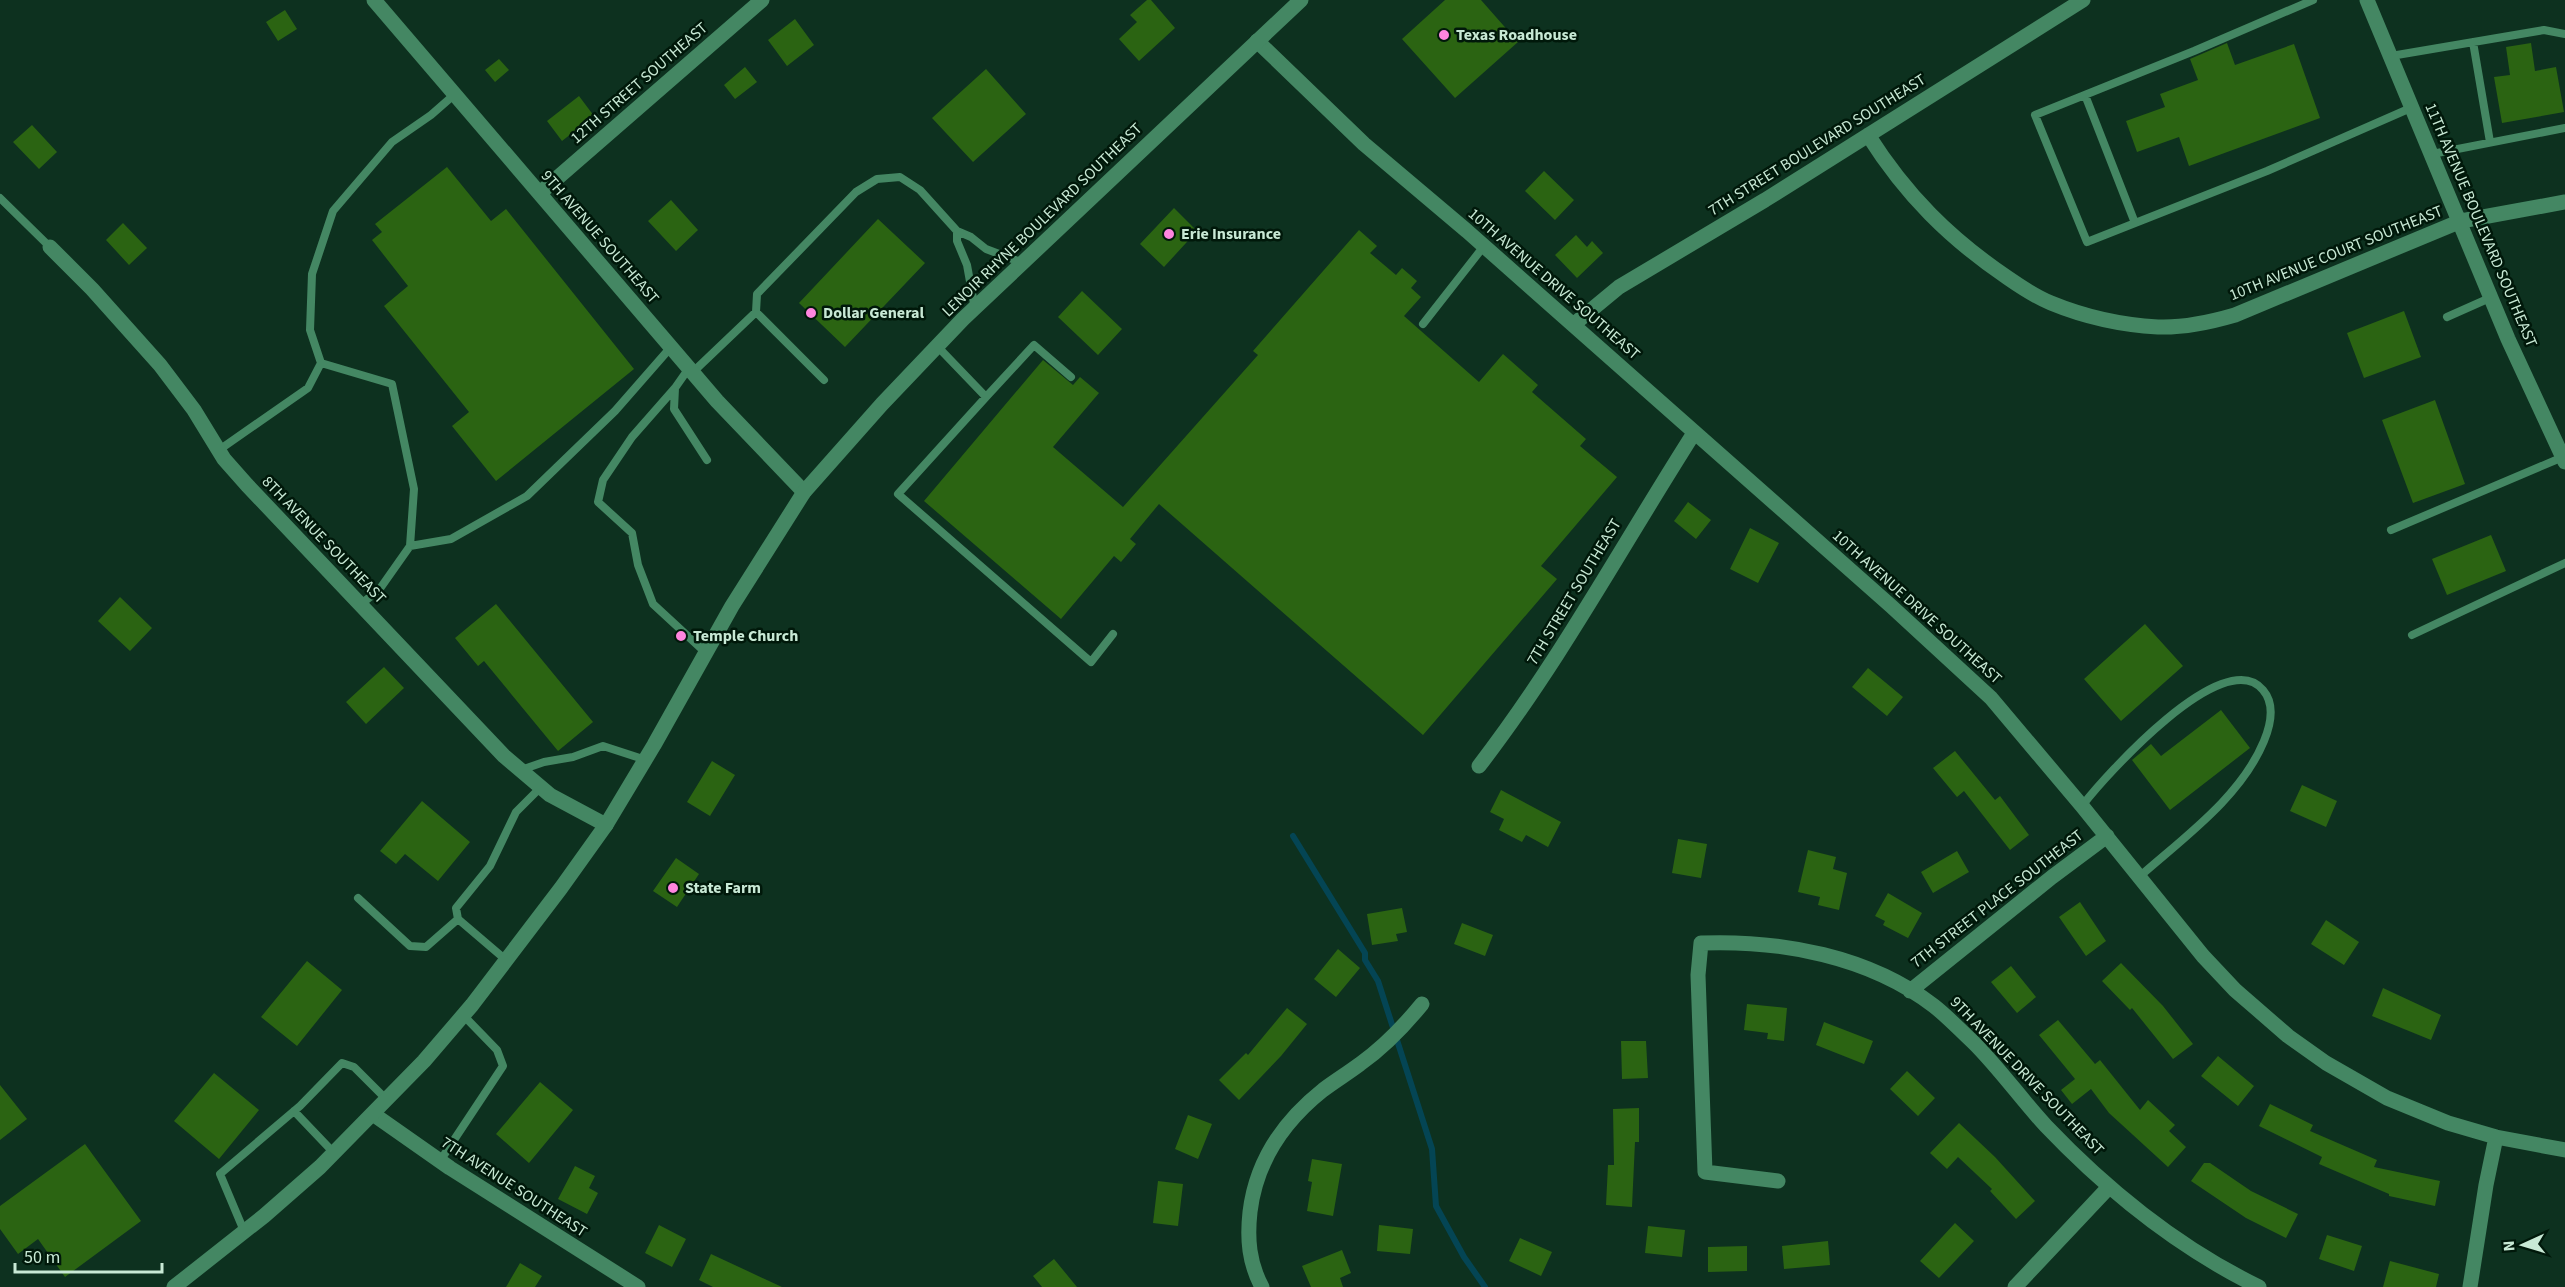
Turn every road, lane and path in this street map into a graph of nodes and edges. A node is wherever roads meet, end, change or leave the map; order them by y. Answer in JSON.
{"nodes":[{"id":1,"x":374,"y":0,"type":"edge"},
{"id":2,"x":762,"y":0,"type":"edge"},
{"id":3,"x":1301,"y":0,"type":"edge"},
{"id":4,"x":2083,"y":0,"type":"edge"},
{"id":5,"x":2313,"y":0,"type":"edge"},
{"id":6,"x":2367,"y":0,"type":"edge"},
{"id":7,"x":2565,"y":34,"type":"edge"},
{"id":8,"x":1257,"y":41,"type":"junction"},
{"id":9,"x":2473,"y":42,"type":"junction"},
{"id":10,"x":2391,"y":56,"type":"junction"},
{"id":11,"x":454,"y":94,"type":"junction"},
{"id":12,"x":2085,"y":95,"type":"junction"},
{"id":13,"x":2413,"y":107,"type":"junction"},
{"id":14,"x":2565,"y":128,"type":"edge"},
{"id":15,"x":1868,"y":135,"type":"junction"},
{"id":16,"x":2490,"y":142,"type":"junction"},
{"id":17,"x":2432,"y":154,"type":"junction"},
{"id":18,"x":540,"y":193,"type":"junction"},
{"id":19,"x":0,"y":198,"type":"edge"},
{"id":20,"x":2565,"y":202,"type":"edge"},
{"id":21,"x":2461,"y":221,"type":"junction"},
{"id":22,"x":2135,"y":223,"type":"junction"},
{"id":23,"x":957,"y":231,"type":"junction"},
{"id":24,"x":1484,"y":246,"type":"junction"},
{"id":25,"x":50,"y":247,"type":"joint"},
{"id":26,"x":1023,"y":263,"type":"junction"},
{"id":27,"x":2492,"y":297,"type":"junction"},
{"id":28,"x":975,"y":309,"type":"junction"},
{"id":29,"x":756,"y":312,"type":"junction"},
{"id":30,"x":2447,"y":316,"type":"dead end"},
{"id":31,"x":1423,"y":324,"type":"dead end"},
{"id":32,"x":1573,"y":325,"type":"junction"},
{"id":33,"x":937,"y":346,"type":"junction"},
{"id":34,"x":671,"y":347,"type":"junction"},
{"id":35,"x":321,"y":363,"type":"junction"},
{"id":36,"x":691,"y":370,"type":"junction"},
{"id":37,"x":1071,"y":377,"type":"dead end"},
{"id":38,"x":824,"y":380,"type":"dead end"},
{"id":39,"x":675,"y":388,"type":"junction"},
{"id":40,"x":986,"y":397,"type":"junction"},
{"id":41,"x":1694,"y":433,"type":"junction"},
{"id":42,"x":219,"y":450,"type":"junction"},
{"id":43,"x":707,"y":460,"type":"dead end"},
{"id":44,"x":2564,"y":460,"type":"edge"},
{"id":45,"x":804,"y":492,"type":"junction"},
{"id":46,"x":2391,"y":530,"type":"dead end"},
{"id":47,"x":410,"y":546,"type":"junction"},
{"id":48,"x":2565,"y":563,"type":"edge"},
{"id":49,"x":361,"y":604,"type":"junction"},
{"id":50,"x":1113,"y":634,"type":"dead end"},
{"id":51,"x":2412,"y":635,"type":"dead end"},
{"id":52,"x":705,"y":652,"type":"junction"},
{"id":53,"x":646,"y":760,"type":"junction"},
{"id":54,"x":1479,"y":766,"type":"dead end"},
{"id":55,"x":520,"y":771,"type":"junction"},
{"id":56,"x":540,"y":788,"type":"junction"},
{"id":57,"x":2082,"y":806,"type":"junction"},
{"id":58,"x":606,"y":825,"type":"junction"},
{"id":59,"x":2107,"y":836,"type":"junction"},
{"id":60,"x":2139,"y":877,"type":"junction"},
{"id":61,"x":358,"y":898,"type":"dead end"},
{"id":62,"x":458,"y":919,"type":"junction"},
{"id":63,"x":506,"y":960,"type":"junction"},
{"id":64,"x":1910,"y":991,"type":"junction"},
{"id":65,"x":1422,"y":1004,"type":"dead end"},
{"id":66,"x":463,"y":1015,"type":"junction"},
{"id":67,"x":387,"y":1100,"type":"junction"},
{"id":68,"x":294,"y":1111,"type":"junction"},
{"id":69,"x":374,"y":1114,"type":"junction"},
{"id":70,"x":2496,"y":1137,"type":"junction"},
{"id":71,"x":2565,"y":1150,"type":"edge"},
{"id":72,"x":334,"y":1153,"type":"junction"},
{"id":73,"x":440,"y":1161,"type":"junction"},
{"id":74,"x":1778,"y":1181,"type":"dead end"},
{"id":75,"x":2109,"y":1187,"type":"junction"},
{"id":76,"x":244,"y":1232,"type":"junction"},
{"id":77,"x":174,"y":1287,"type":"edge"},
{"id":78,"x":638,"y":1287,"type":"edge"},
{"id":79,"x":1262,"y":1287,"type":"edge"},
{"id":80,"x":2014,"y":1287,"type":"edge"},
{"id":81,"x":2259,"y":1287,"type":"edge"},
{"id":82,"x":2470,"y":1287,"type":"edge"}],
"edges":[{"from":1,"to":11,"type":"street","name":"9TH AVENUE SOUTHEAST"},
{"from":2,"to":18,"type":"street","name":"12TH STREET SOUTHEAST"},
{"from":3,"to":8,"type":"street","name":"LENOIR RHYNE BOULEVARD SOUTHEAST"},
{"from":4,"to":15,"type":"street","name":"7TH STREET BOULEVARD SOUTHEAST"},
{"from":5,"to":12,"type":"lane"},
{"from":6,"to":10,"type":"street","name":"11TH AVENUE BOULEVARD SOUTHEAST"},
{"from":7,"to":9,"type":"lane"},
{"from":8,"to":24,"type":"street","name":"10TH AVENUE DRIVE SOUTHEAST"},
{"from":8,"to":26,"type":"street","name":"LENOIR RHYNE BOULEVARD SOUTHEAST"},
{"from":9,"to":10,"type":"lane"},
{"from":9,"to":16,"type":"lane"},
{"from":10,"to":13,"type":"street","name":"11TH AVENUE BOULEVARD SOUTHEAST"},
{"from":11,"to":18,"type":"street","name":"9TH AVENUE SOUTHEAST"},
{"from":11,"to":35,"type":"lane"},
{"from":12,"to":22,"type":"lane"},
{"from":12,"to":22,"type":"lane"},
{"from":13,"to":17,"type":"street","name":"11TH AVENUE BOULEVARD SOUTHEAST"},
{"from":13,"to":22,"type":"lane"},
{"from":14,"to":16,"type":"lane"},
{"from":15,"to":21,"type":"street","name":"10TH AVENUE COURT SOUTHEAST"},
{"from":15,"to":32,"type":"street","name":"7TH STREET BOULEVARD SOUTHEAST"},
{"from":16,"to":17,"type":"lane"},
{"from":17,"to":21,"type":"street","name":"11TH AVENUE BOULEVARD SOUTHEAST"},
{"from":18,"to":34,"type":"street","name":"9TH AVENUE SOUTHEAST"},
{"from":19,"to":25,"type":"lane"},
{"from":20,"to":21,"type":"street","name":"10TH AVENUE COURT SOUTHEAST"},
{"from":21,"to":27,"type":"street","name":"11TH AVENUE BOULEVARD SOUTHEAST"},
{"from":23,"to":26,"type":"lane"},
{"from":23,"to":28,"type":"lane"},
{"from":23,"to":29,"type":"lane"},
{"from":24,"to":31,"type":"lane"},
{"from":24,"to":32,"type":"street","name":"10TH AVENUE DRIVE SOUTHEAST"},
{"from":25,"to":42,"type":"street","name":"8TH AVENUE SOUTHEAST"},
{"from":26,"to":28,"type":"street","name":"LENOIR RHYNE BOULEVARD SOUTHEAST"},
{"from":27,"to":30,"type":"lane"},
{"from":27,"to":44,"type":"street","name":"11TH AVENUE BOULEVARD SOUTHEAST"},
{"from":28,"to":33,"type":"street","name":"LENOIR RHYNE BOULEVARD SOUTHEAST"},
{"from":29,"to":36,"type":"lane"},
{"from":29,"to":38,"type":"lane"},
{"from":32,"to":41,"type":"street","name":"10TH AVENUE DRIVE SOUTHEAST"},
{"from":33,"to":40,"type":"lane"},
{"from":33,"to":45,"type":"street","name":"LENOIR RHYNE BOULEVARD SOUTHEAST"},
{"from":34,"to":36,"type":"street","name":"9TH AVENUE SOUTHEAST"},
{"from":34,"to":47,"type":"lane"},
{"from":35,"to":42,"type":"lane"},
{"from":35,"to":47,"type":"lane"},
{"from":36,"to":39,"type":"lane"},
{"from":36,"to":45,"type":"street","name":"9TH AVENUE SOUTHEAST"},
{"from":37,"to":40,"type":"lane"},
{"from":39,"to":43,"type":"lane"},
{"from":39,"to":52,"type":"lane"},
{"from":40,"to":50,"type":"lane"},
{"from":41,"to":54,"type":"street","name":"7TH STREET SOUTHEAST"},
{"from":41,"to":57,"type":"street","name":"10TH AVENUE DRIVE SOUTHEAST"},
{"from":42,"to":49,"type":"street","name":"8TH AVENUE SOUTHEAST"},
{"from":44,"to":46,"type":"lane"},
{"from":45,"to":52,"type":"street","name":"LENOIR RHYNE BOULEVARD SOUTHEAST"},
{"from":47,"to":49,"type":"lane"},
{"from":48,"to":51,"type":"lane"},
{"from":49,"to":55,"type":"street","name":"8TH AVENUE SOUTHEAST"},
{"from":52,"to":53,"type":"street","name":"LENOIR RHYNE BOULEVARD SOUTHEAST"},
{"from":53,"to":55,"type":"lane"},
{"from":53,"to":58,"type":"street","name":"LENOIR RHYNE BOULEVARD SOUTHEAST"},
{"from":55,"to":56,"type":"street","name":"8TH AVENUE SOUTHEAST"},
{"from":56,"to":58,"type":"street","name":"8TH AVENUE SOUTHEAST"},
{"from":56,"to":62,"type":"lane"},
{"from":57,"to":59,"type":"street","name":"10TH AVENUE DRIVE SOUTHEAST"},
{"from":57,"to":60,"type":"lane"},
{"from":58,"to":63,"type":"street","name":"LENOIR RHYNE BOULEVARD SOUTHEAST"},
{"from":59,"to":60,"type":"street","name":"10TH AVENUE DRIVE SOUTHEAST"},
{"from":59,"to":64,"type":"street","name":"7TH STREET PLACE SOUTHEAST"},
{"from":60,"to":70,"type":"street","name":"10TH AVENUE DRIVE SOUTHEAST"},
{"from":61,"to":62,"type":"lane"},
{"from":62,"to":63,"type":"lane"},
{"from":63,"to":66,"type":"street","name":"LENOIR RHYNE BOULEVARD SOUTHEAST"},
{"from":64,"to":74,"type":"street","name":"9TH AVENUE DRIVE SOUTHEAST"},
{"from":64,"to":75,"type":"street","name":"9TH AVENUE DRIVE SOUTHEAST"},
{"from":65,"to":79,"type":"street"},
{"from":66,"to":67,"type":"street","name":"LENOIR RHYNE BOULEVARD SOUTHEAST"},
{"from":66,"to":73,"type":"lane"},
{"from":67,"to":68,"type":"lane"},
{"from":67,"to":69,"type":"street","name":"LENOIR RHYNE BOULEVARD SOUTHEAST"},
{"from":68,"to":72,"type":"lane"},
{"from":68,"to":76,"type":"lane"},
{"from":69,"to":72,"type":"street","name":"LENOIR RHYNE BOULEVARD SOUTHEAST"},
{"from":69,"to":73,"type":"street","name":"7TH AVENUE SOUTHEAST"},
{"from":70,"to":71,"type":"street","name":"10TH AVENUE DRIVE SOUTHEAST"},
{"from":70,"to":82,"type":"street"},
{"from":72,"to":76,"type":"street","name":"LENOIR RHYNE BOULEVARD SOUTHEAST"},
{"from":73,"to":78,"type":"street","name":"7TH AVENUE SOUTHEAST"},
{"from":75,"to":80,"type":"street"},
{"from":75,"to":81,"type":"street","name":"9TH AVENUE DRIVE SOUTHEAST"},
{"from":76,"to":77,"type":"street","name":"LENOIR RHYNE BOULEVARD SOUTHEAST"}]}
